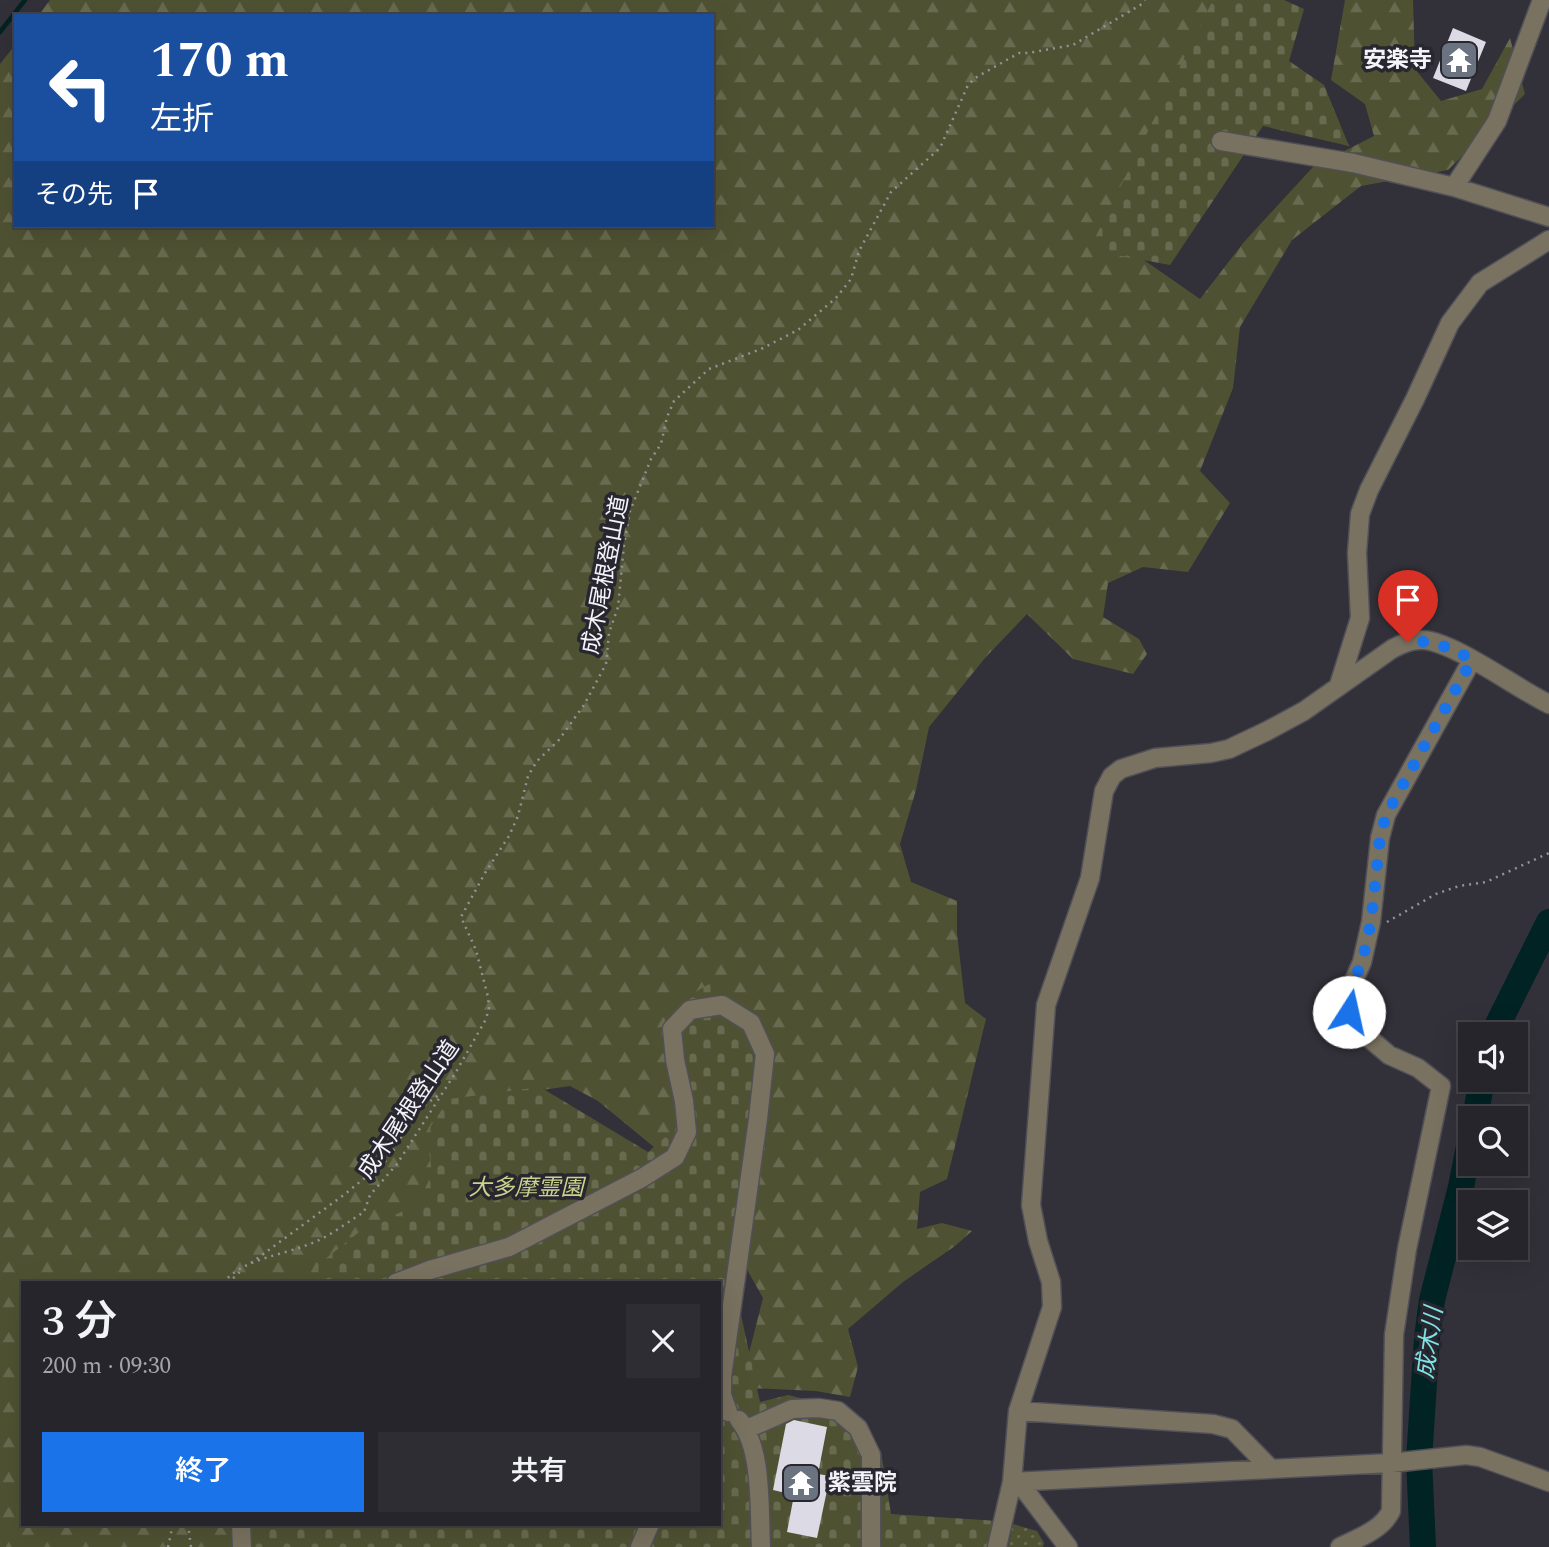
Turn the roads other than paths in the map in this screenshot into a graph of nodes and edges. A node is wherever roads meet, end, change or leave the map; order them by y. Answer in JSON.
{"nodes":[{"id":1,"x":1542,"y":0,"type":"edge"},
{"id":2,"x":1221,"y":141,"type":"dead end"},
{"id":3,"x":1454,"y":187,"type":"junction"},
{"id":4,"x":1549,"y":217,"type":"edge"},
{"id":5,"x":1549,"y":240,"type":"edge"},
{"id":6,"x":1472,"y":660,"type":"junction"},
{"id":7,"x":1339,"y":685,"type":"junction"},
{"id":8,"x":1549,"y":704,"type":"edge"},
{"id":9,"x":401,"y":1281,"type":"edge"},
{"id":10,"x":723,"y":1409,"type":"edge"},
{"id":11,"x":1018,"y":1411,"type":"junction"},
{"id":12,"x":747,"y":1429,"type":"junction"},
{"id":13,"x":1394,"y":1463,"type":"junction"},
{"id":14,"x":1271,"y":1469,"type":"junction"},
{"id":15,"x":1015,"y":1481,"type":"junction"},
{"id":16,"x":1549,"y":1482,"type":"edge"},
{"id":17,"x":241,"y":1526,"type":"edge"},
{"id":18,"x":649,"y":1526,"type":"edge"},
{"id":19,"x":242,"y":1547,"type":"edge"},
{"id":20,"x":640,"y":1547,"type":"edge"},
{"id":21,"x":761,"y":1547,"type":"edge"},
{"id":22,"x":872,"y":1547,"type":"edge"},
{"id":23,"x":997,"y":1547,"type":"edge"},
{"id":24,"x":1068,"y":1547,"type":"edge"},
{"id":25,"x":1340,"y":1547,"type":"edge"}],
"edges":[{"from":1,"to":3,"type":"street"},
{"from":2,"to":3,"type":"street"},
{"from":3,"to":4,"type":"street"},
{"from":5,"to":7,"type":"street"},
{"from":6,"to":7,"type":"street"},
{"from":6,"to":8,"type":"street"},
{"from":6,"to":13,"type":"street"},
{"from":7,"to":11,"type":"street"},
{"from":9,"to":10,"type":"street"},
{"from":10,"to":12,"type":"street"},
{"from":11,"to":14,"type":"street"},
{"from":11,"to":15,"type":"street"},
{"from":12,"to":21,"type":"street"},
{"from":12,"to":22,"type":"street"},
{"from":13,"to":14,"type":"street"},
{"from":13,"to":16,"type":"street"},
{"from":13,"to":25,"type":"street"},
{"from":14,"to":15,"type":"street"},
{"from":15,"to":23,"type":"street"},
{"from":15,"to":24,"type":"street"},
{"from":17,"to":19,"type":"street"},
{"from":18,"to":20,"type":"street"}]}
